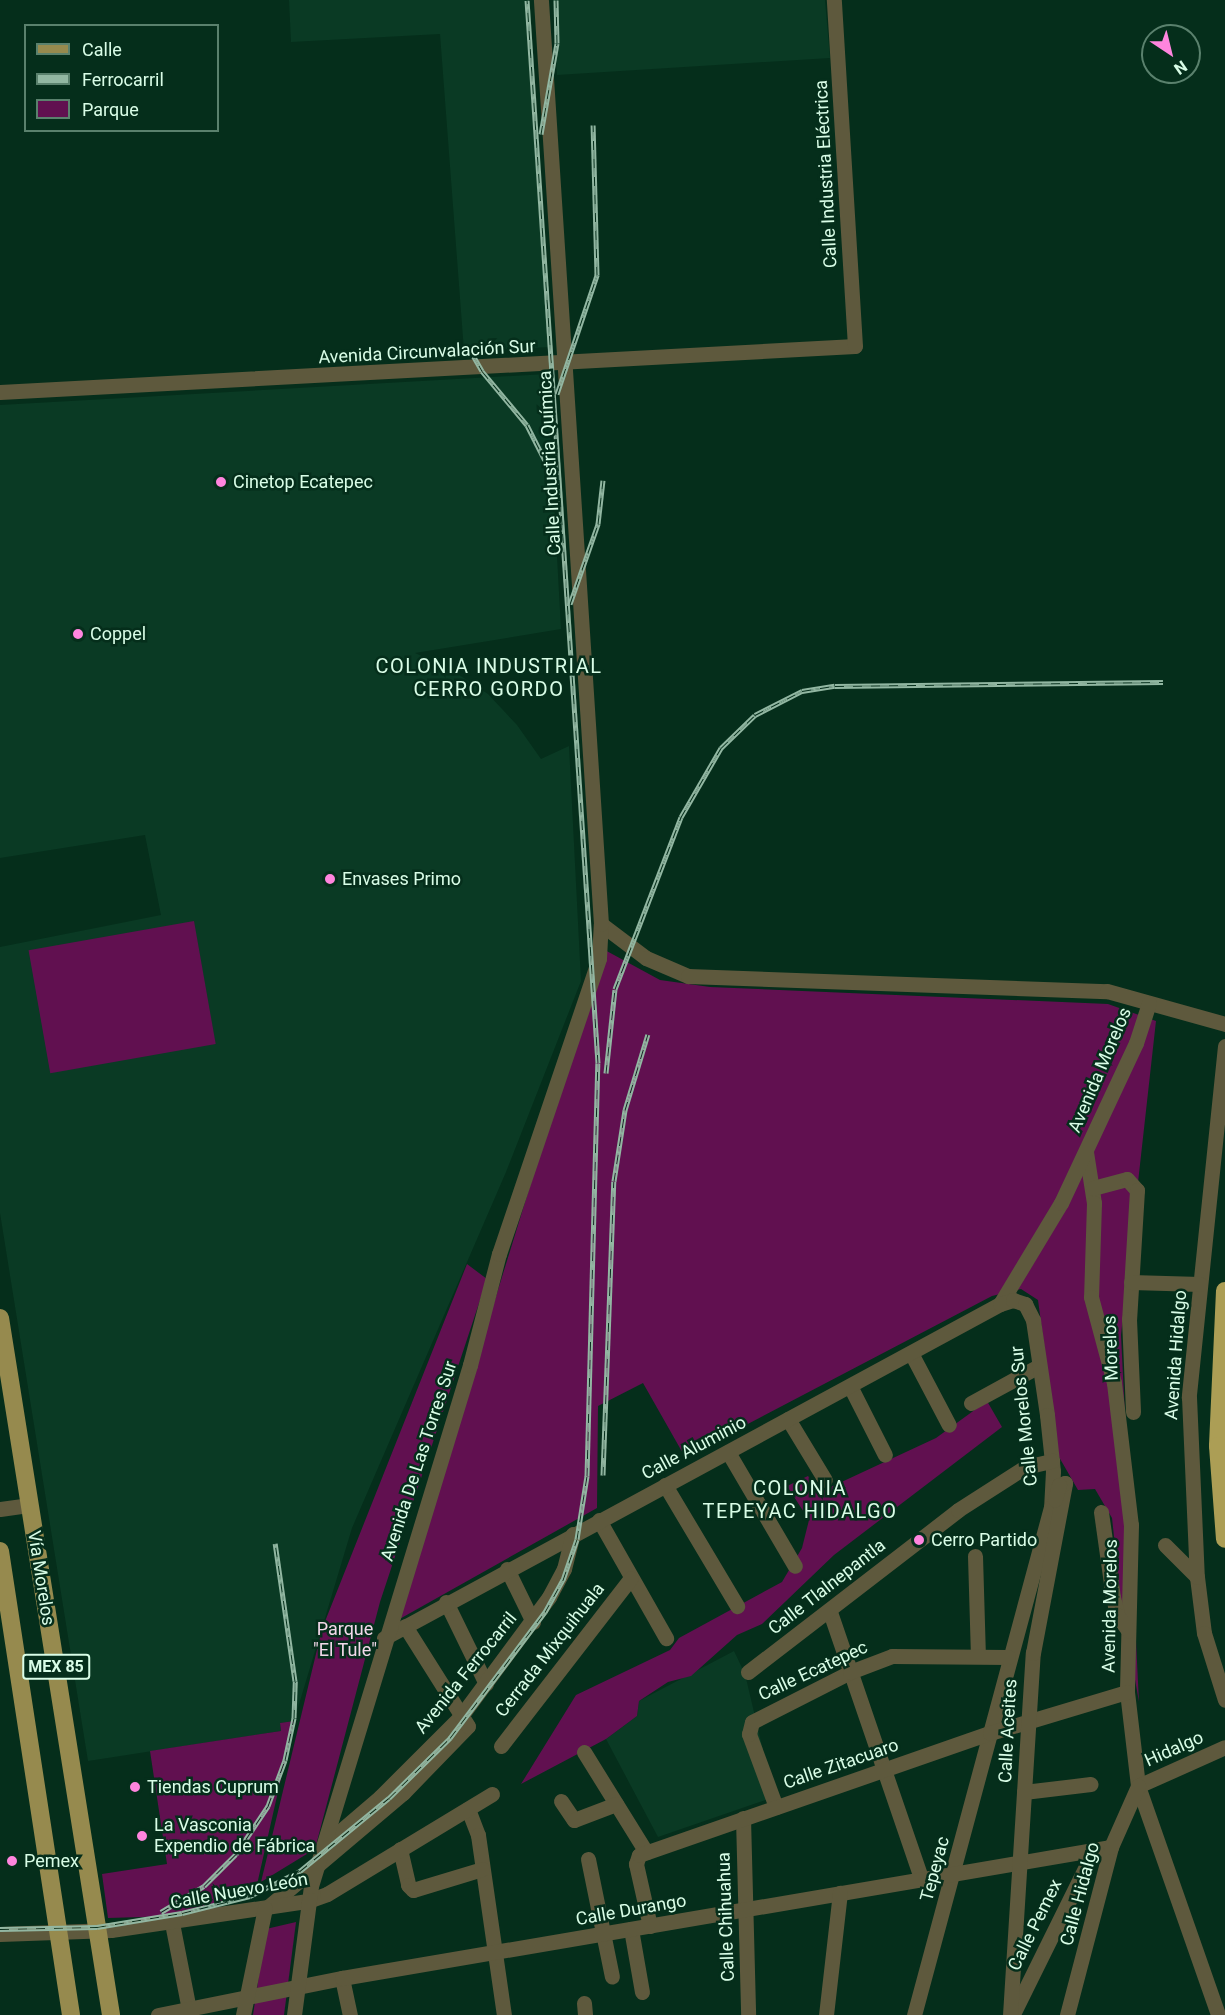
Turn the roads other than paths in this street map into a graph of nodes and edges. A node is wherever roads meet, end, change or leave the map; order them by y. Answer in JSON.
{"nodes":[{"id":1,"x":541,"y":0,"type":"edge"},
{"id":2,"x":834,"y":0,"type":"edge"},
{"id":3,"x":855,"y":346,"type":"joint"},
{"id":4,"x":564,"y":363,"type":"junction"},
{"id":5,"x":0,"y":392,"type":"edge"},
{"id":6,"x":601,"y":924,"type":"junction"},
{"id":7,"x":1149,"y":1003,"type":"junction"},
{"id":8,"x":1225,"y":1024,"type":"edge"},
{"id":9,"x":1225,"y":1046,"type":"edge"},
{"id":10,"x":1086,"y":1152,"type":"junction"},
{"id":11,"x":1094,"y":1188,"type":"junction"},
{"id":12,"x":1131,"y":1282,"type":"junction"},
{"id":13,"x":1200,"y":1284,"type":"junction"},
{"id":14,"x":1225,"y":1291,"type":"edge"},
{"id":15,"x":1000,"y":1304,"type":"junction"},
{"id":16,"x":0,"y":1318,"type":"edge"},
{"id":17,"x":911,"y":1353,"type":"junction"},
{"id":18,"x":1039,"y":1366,"type":"junction"},
{"id":19,"x":850,"y":1386,"type":"junction"},
{"id":20,"x":971,"y":1403,"type":"dead end"},
{"id":21,"x":1133,"y":1412,"type":"dead end"},
{"id":22,"x":788,"y":1419,"type":"junction"},
{"id":23,"x":949,"y":1425,"type":"dead end"},
{"id":24,"x":728,"y":1452,"type":"junction"},
{"id":25,"x":885,"y":1455,"type":"dead end"},
{"id":26,"x":1052,"y":1461,"type":"junction"},
{"id":27,"x":825,"y":1480,"type":"dead end"},
{"id":28,"x":665,"y":1485,"type":"junction"},
{"id":29,"x":30,"y":1505,"type":"junction"},
{"id":30,"x":1051,"y":1507,"type":"junction"},
{"id":31,"x":0,"y":1509,"type":"edge"},
{"id":32,"x":1101,"y":1512,"type":"dead end"},
{"id":33,"x":599,"y":1520,"type":"junction"},
{"id":34,"x":573,"y":1534,"type":"junction"},
{"id":35,"x":1225,"y":1539,"type":"edge"},
{"id":36,"x":1165,"y":1545,"type":"dead end"},
{"id":37,"x":0,"y":1551,"type":"edge"},
{"id":38,"x":975,"y":1556,"type":"dead end"},
{"id":39,"x":795,"y":1566,"type":"dead end"},
{"id":40,"x":507,"y":1569,"type":"junction"},
{"id":41,"x":1197,"y":1577,"type":"junction"},
{"id":42,"x":631,"y":1578,"type":"junction"},
{"id":43,"x":446,"y":1602,"type":"junction"},
{"id":44,"x":737,"y":1606,"type":"dead end"},
{"id":45,"x":830,"y":1612,"type":"junction"},
{"id":46,"x":533,"y":1622,"type":"junction"},
{"id":47,"x":405,"y":1626,"type":"junction"},
{"id":48,"x":1128,"y":1630,"type":"junction"},
{"id":49,"x":384,"y":1638,"type":"junction"},
{"id":50,"x":666,"y":1638,"type":"dead end"},
{"id":51,"x":978,"y":1656,"type":"junction"},
{"id":52,"x":1008,"y":1657,"type":"junction"},
{"id":53,"x":748,"y":1672,"type":"dead end"},
{"id":54,"x":850,"y":1672,"type":"junction"},
{"id":55,"x":486,"y":1684,"type":"junction"},
{"id":56,"x":1127,"y":1692,"type":"junction"},
{"id":57,"x":1225,"y":1700,"type":"edge"},
{"id":58,"x":464,"y":1721,"type":"junction"},
{"id":59,"x":1026,"y":1722,"type":"junction"},
{"id":60,"x":990,"y":1733,"type":"junction"},
{"id":61,"x":501,"y":1746,"type":"dead end"},
{"id":62,"x":1225,"y":1747,"type":"edge"},
{"id":63,"x":584,"y":1752,"type":"dead end"},
{"id":64,"x":884,"y":1771,"type":"junction"},
{"id":65,"x":1091,"y":1784,"type":"dead end"},
{"id":66,"x":1138,"y":1786,"type":"junction"},
{"id":67,"x":1024,"y":1792,"type":"junction"},
{"id":68,"x":492,"y":1794,"type":"dead end"},
{"id":69,"x":561,"y":1802,"type":"dead end"},
{"id":70,"x":616,"y":1804,"type":"junction"},
{"id":71,"x":776,"y":1807,"type":"junction"},
{"id":72,"x":468,"y":1809,"type":"junction"},
{"id":73,"x":742,"y":1818,"type":"junction"},
{"id":74,"x":330,"y":1832,"type":"junction"},
{"id":75,"x":1112,"y":1847,"type":"junction"},
{"id":76,"x":400,"y":1849,"type":"junction"},
{"id":77,"x":645,"y":1852,"type":"junction"},
{"id":78,"x":1093,"y":1852,"type":"junction"},
{"id":79,"x":588,"y":1859,"type":"dead end"},
{"id":80,"x":1023,"y":1861,"type":"junction"},
{"id":81,"x":322,"y":1863,"type":"junction"},
{"id":82,"x":482,"y":1869,"type":"junction"},
{"id":83,"x":955,"y":1874,"type":"junction"},
{"id":84,"x":922,"y":1880,"type":"junction"},
{"id":85,"x":840,"y":1893,"type":"junction"},
{"id":86,"x":308,"y":1901,"type":"junction"},
{"id":87,"x":265,"y":1908,"type":"junction"},
{"id":88,"x":744,"y":1909,"type":"junction"},
{"id":89,"x":172,"y":1923,"type":"junction"},
{"id":90,"x":650,"y":1926,"type":"junction"},
{"id":91,"x":631,"y":1929,"type":"junction"},
{"id":92,"x":98,"y":1932,"type":"junction"},
{"id":93,"x":0,"y":1934,"type":"edge"},
{"id":94,"x":58,"y":1934,"type":"junction"},
{"id":95,"x":602,"y":1934,"type":"junction"},
{"id":96,"x":493,"y":1955,"type":"junction"},
{"id":97,"x":612,"y":1977,"type":"dead end"},
{"id":98,"x":342,"y":1978,"type":"junction"},
{"id":99,"x":298,"y":1988,"type":"junction"},
{"id":100,"x":642,"y":1992,"type":"dead end"},
{"id":101,"x":245,"y":1999,"type":"junction"},
{"id":102,"x":190,"y":2013,"type":"edge"},
{"id":103,"x":71,"y":2015,"type":"edge"},
{"id":104,"x":111,"y":2015,"type":"edge"},
{"id":105,"x":158,"y":2015,"type":"edge"},
{"id":106,"x":243,"y":2015,"type":"edge"},
{"id":107,"x":294,"y":2015,"type":"edge"},
{"id":108,"x":350,"y":2015,"type":"edge"},
{"id":109,"x":504,"y":2015,"type":"edge"},
{"id":110,"x":748,"y":2015,"type":"edge"},
{"id":111,"x":826,"y":2015,"type":"edge"},
{"id":112,"x":914,"y":2015,"type":"edge"},
{"id":113,"x":1012,"y":2015,"type":"edge"},
{"id":114,"x":1067,"y":2015,"type":"edge"},
{"id":115,"x":1218,"y":2015,"type":"edge"}],
"edges":[{"from":1,"to":4,"type":"street","name":"Calle Industria Química"},
{"from":2,"to":3,"type":"street","name":"Calle Industria Eléctrica"},
{"from":3,"to":4,"type":"street","name":"Avenida Circunvalación Sur"},
{"from":4,"to":5,"type":"street","name":"Avenida Circunvalación Sur"},
{"from":4,"to":6,"type":"street","name":"Calle Industria Química"},
{"from":6,"to":7,"type":"street"},
{"from":6,"to":49,"type":"street","name":"Avenida De Las Torres Sur"},
{"from":7,"to":8,"type":"street"},
{"from":7,"to":10,"type":"street","name":"Avenida Morelos"},
{"from":9,"to":13,"type":"street","name":"Avenida Hidalgo"},
{"from":10,"to":11,"type":"street","name":"Avenida Morelos"},
{"from":10,"to":15,"type":"street","name":"Avenida Morelos"},
{"from":11,"to":12,"type":"street","name":"Morelos"},
{"from":11,"to":48,"type":"street","name":"Avenida Morelos"},
{"from":12,"to":13,"type":"street"},
{"from":12,"to":21,"type":"street","name":"Morelos"},
{"from":13,"to":41,"type":"street","name":"Avenida Hidalgo"},
{"from":14,"to":35,"type":"highway"},
{"from":15,"to":17,"type":"street","name":"Calle Aluminio"},
{"from":15,"to":18,"type":"street","name":"Calle Morelos Sur"},
{"from":16,"to":29,"type":"main road","name":"Vía Morelos","number":"MEX 85"},
{"from":17,"to":19,"type":"street","name":"Calle Aluminio"},
{"from":17,"to":23,"type":"street"},
{"from":18,"to":20,"type":"street"},
{"from":18,"to":26,"type":"street","name":"Calle Morelos Sur"},
{"from":19,"to":22,"type":"street","name":"Calle Aluminio"},
{"from":19,"to":25,"type":"street"},
{"from":22,"to":24,"type":"street","name":"Calle Aluminio"},
{"from":22,"to":27,"type":"street"},
{"from":24,"to":28,"type":"street","name":"Calle Aluminio"},
{"from":24,"to":39,"type":"street"},
{"from":26,"to":30,"type":"street","name":"Calle Morelos Sur"},
{"from":26,"to":45,"type":"street","name":"Calle Tlalnepantla"},
{"from":28,"to":33,"type":"street","name":"Calle Aluminio"},
{"from":28,"to":44,"type":"street"},
{"from":29,"to":31,"type":"street"},
{"from":29,"to":92,"type":"main road","name":"Vía Morelos","number":"MEX 85"},
{"from":30,"to":52,"type":"street","name":"Calle Morelos Sur"},
{"from":30,"to":59,"type":"street","name":"Calle Aceites"},
{"from":32,"to":48,"type":"street"},
{"from":33,"to":34,"type":"street","name":"Calle Aluminio"},
{"from":33,"to":42,"type":"street"},
{"from":34,"to":40,"type":"street","name":"Calle Aluminio"},
{"from":34,"to":46,"type":"street","name":"Avenida Ferrocarril"},
{"from":36,"to":41,"type":"street"},
{"from":37,"to":94,"type":"main road","name":"Vía Morelos","number":"MEX 85"},
{"from":38,"to":51,"type":"street"},
{"from":40,"to":43,"type":"street","name":"Calle Aluminio"},
{"from":40,"to":46,"type":"street"},
{"from":41,"to":57,"type":"street","name":"Avenida Hidalgo"},
{"from":42,"to":50,"type":"street"},
{"from":42,"to":61,"type":"street","name":"Cerrada Mixquihuala"},
{"from":43,"to":47,"type":"street","name":"Calle Aluminio"},
{"from":43,"to":55,"type":"street"},
{"from":45,"to":53,"type":"street","name":"Calle Tlalnepantla"},
{"from":45,"to":54,"type":"street"},
{"from":46,"to":55,"type":"street","name":"Avenida Ferrocarril"},
{"from":47,"to":49,"type":"street","name":"Calle Aluminio"},
{"from":47,"to":58,"type":"street"},
{"from":48,"to":56,"type":"street","name":"Avenida Morelos"},
{"from":49,"to":74,"type":"street","name":"Avenida De Las Torres Sur"},
{"from":51,"to":52,"type":"street","name":"Calle Ecatepec"},
{"from":51,"to":54,"type":"street","name":"Calle Ecatepec"},
{"from":52,"to":60,"type":"street","name":"Calle Morelos Sur"},
{"from":54,"to":64,"type":"street"},
{"from":54,"to":71,"type":"street","name":"Calle Ecatepec"},
{"from":55,"to":58,"type":"street","name":"Avenida Ferrocarril"},
{"from":56,"to":59,"type":"street","name":"Calle Zitacuaro"},
{"from":56,"to":66,"type":"street","name":"Avenida Morelos"},
{"from":58,"to":74,"type":"street","name":"Avenida Ferrocarril"},
{"from":58,"to":81,"type":"street","name":"Avenida Ferrocarril"},
{"from":59,"to":60,"type":"street","name":"Calle Zitacuaro"},
{"from":59,"to":67,"type":"street","name":"Calle Aceites"},
{"from":60,"to":64,"type":"street","name":"Calle Zitacuaro"},
{"from":60,"to":83,"type":"street","name":"Tepeyac"},
{"from":62,"to":66,"type":"street","name":"Hidalgo"},
{"from":63,"to":70,"type":"street"},
{"from":64,"to":71,"type":"street","name":"Calle Zitacuaro"},
{"from":64,"to":84,"type":"street"},
{"from":65,"to":67,"type":"street"},
{"from":66,"to":75,"type":"street","name":"Calle Hidalgo"},
{"from":66,"to":115,"type":"street","name":"Avenida Morelos"},
{"from":67,"to":80,"type":"street","name":"Calle Aceites"},
{"from":68,"to":72,"type":"street","name":"Calle Nuevo León"},
{"from":69,"to":70,"type":"street"},
{"from":70,"to":77,"type":"street"},
{"from":71,"to":73,"type":"street","name":"Calle Zitacuaro"},
{"from":72,"to":76,"type":"street","name":"Calle Nuevo León"},
{"from":72,"to":82,"type":"street"},
{"from":73,"to":77,"type":"street","name":"Calle Zitacuaro"},
{"from":73,"to":88,"type":"street","name":"Calle Chihuahua"},
{"from":74,"to":81,"type":"street","name":"Avenida De Las Torres Sur"},
{"from":75,"to":78,"type":"street","name":"Calle Durango"},
{"from":75,"to":114,"type":"street","name":"Calle Hidalgo"},
{"from":76,"to":82,"type":"street"},
{"from":76,"to":86,"type":"street","name":"Calle Nuevo León"},
{"from":77,"to":90,"type":"street"},
{"from":78,"to":80,"type":"street","name":"Calle Durango"},
{"from":78,"to":113,"type":"street","name":"Calle Pemex"},
{"from":79,"to":95,"type":"street"},
{"from":80,"to":83,"type":"street","name":"Calle Durango"},
{"from":80,"to":113,"type":"street","name":"Calle Aceites"},
{"from":81,"to":86,"type":"street","name":"Avenida De Las Torres Sur"},
{"from":81,"to":87,"type":"street","name":"Avenida Ferrocarril"},
{"from":82,"to":96,"type":"street"},
{"from":83,"to":84,"type":"street","name":"Calle Durango"},
{"from":83,"to":112,"type":"street","name":"Tepeyac"},
{"from":84,"to":85,"type":"street","name":"Calle Durango"},
{"from":85,"to":88,"type":"street","name":"Calle Durango"},
{"from":85,"to":111,"type":"street"},
{"from":86,"to":87,"type":"street","name":"Calle Nuevo León"},
{"from":86,"to":99,"type":"street","name":"Avenida De Las Torres Sur"},
{"from":87,"to":89,"type":"street","name":"Calle Nuevo León"},
{"from":87,"to":101,"type":"street"},
{"from":88,"to":90,"type":"street","name":"Calle Durango"},
{"from":88,"to":110,"type":"street","name":"Calle Chihuahua"},
{"from":89,"to":92,"type":"street","name":"Calle Nuevo León"},
{"from":89,"to":102,"type":"street"},
{"from":90,"to":91,"type":"street","name":"Calle Durango"},
{"from":91,"to":95,"type":"street","name":"Calle Durango"},
{"from":91,"to":100,"type":"street"},
{"from":92,"to":94,"type":"street","name":"Calle Nuevo León"},
{"from":92,"to":104,"type":"main road","name":"Vía Morelos","number":"MEX 85"},
{"from":93,"to":94,"type":"street","name":"Calle Nuevo León"},
{"from":94,"to":103,"type":"main road","name":"Vía Morelos","number":"MEX 85"},
{"from":95,"to":96,"type":"street","name":"Calle Durango"},
{"from":95,"to":97,"type":"street"},
{"from":96,"to":98,"type":"street","name":"Calle Durango"},
{"from":96,"to":109,"type":"street"},
{"from":98,"to":99,"type":"street","name":"Calle Durango"},
{"from":98,"to":108,"type":"street"},
{"from":99,"to":101,"type":"street","name":"Calle Durango"},
{"from":99,"to":107,"type":"street","name":"Avenida De Las Torres Sur"},
{"from":101,"to":102,"type":"street","name":"Calle Durango"},
{"from":101,"to":106,"type":"street"},
{"from":102,"to":105,"type":"street","name":"Calle Durango"}]}
